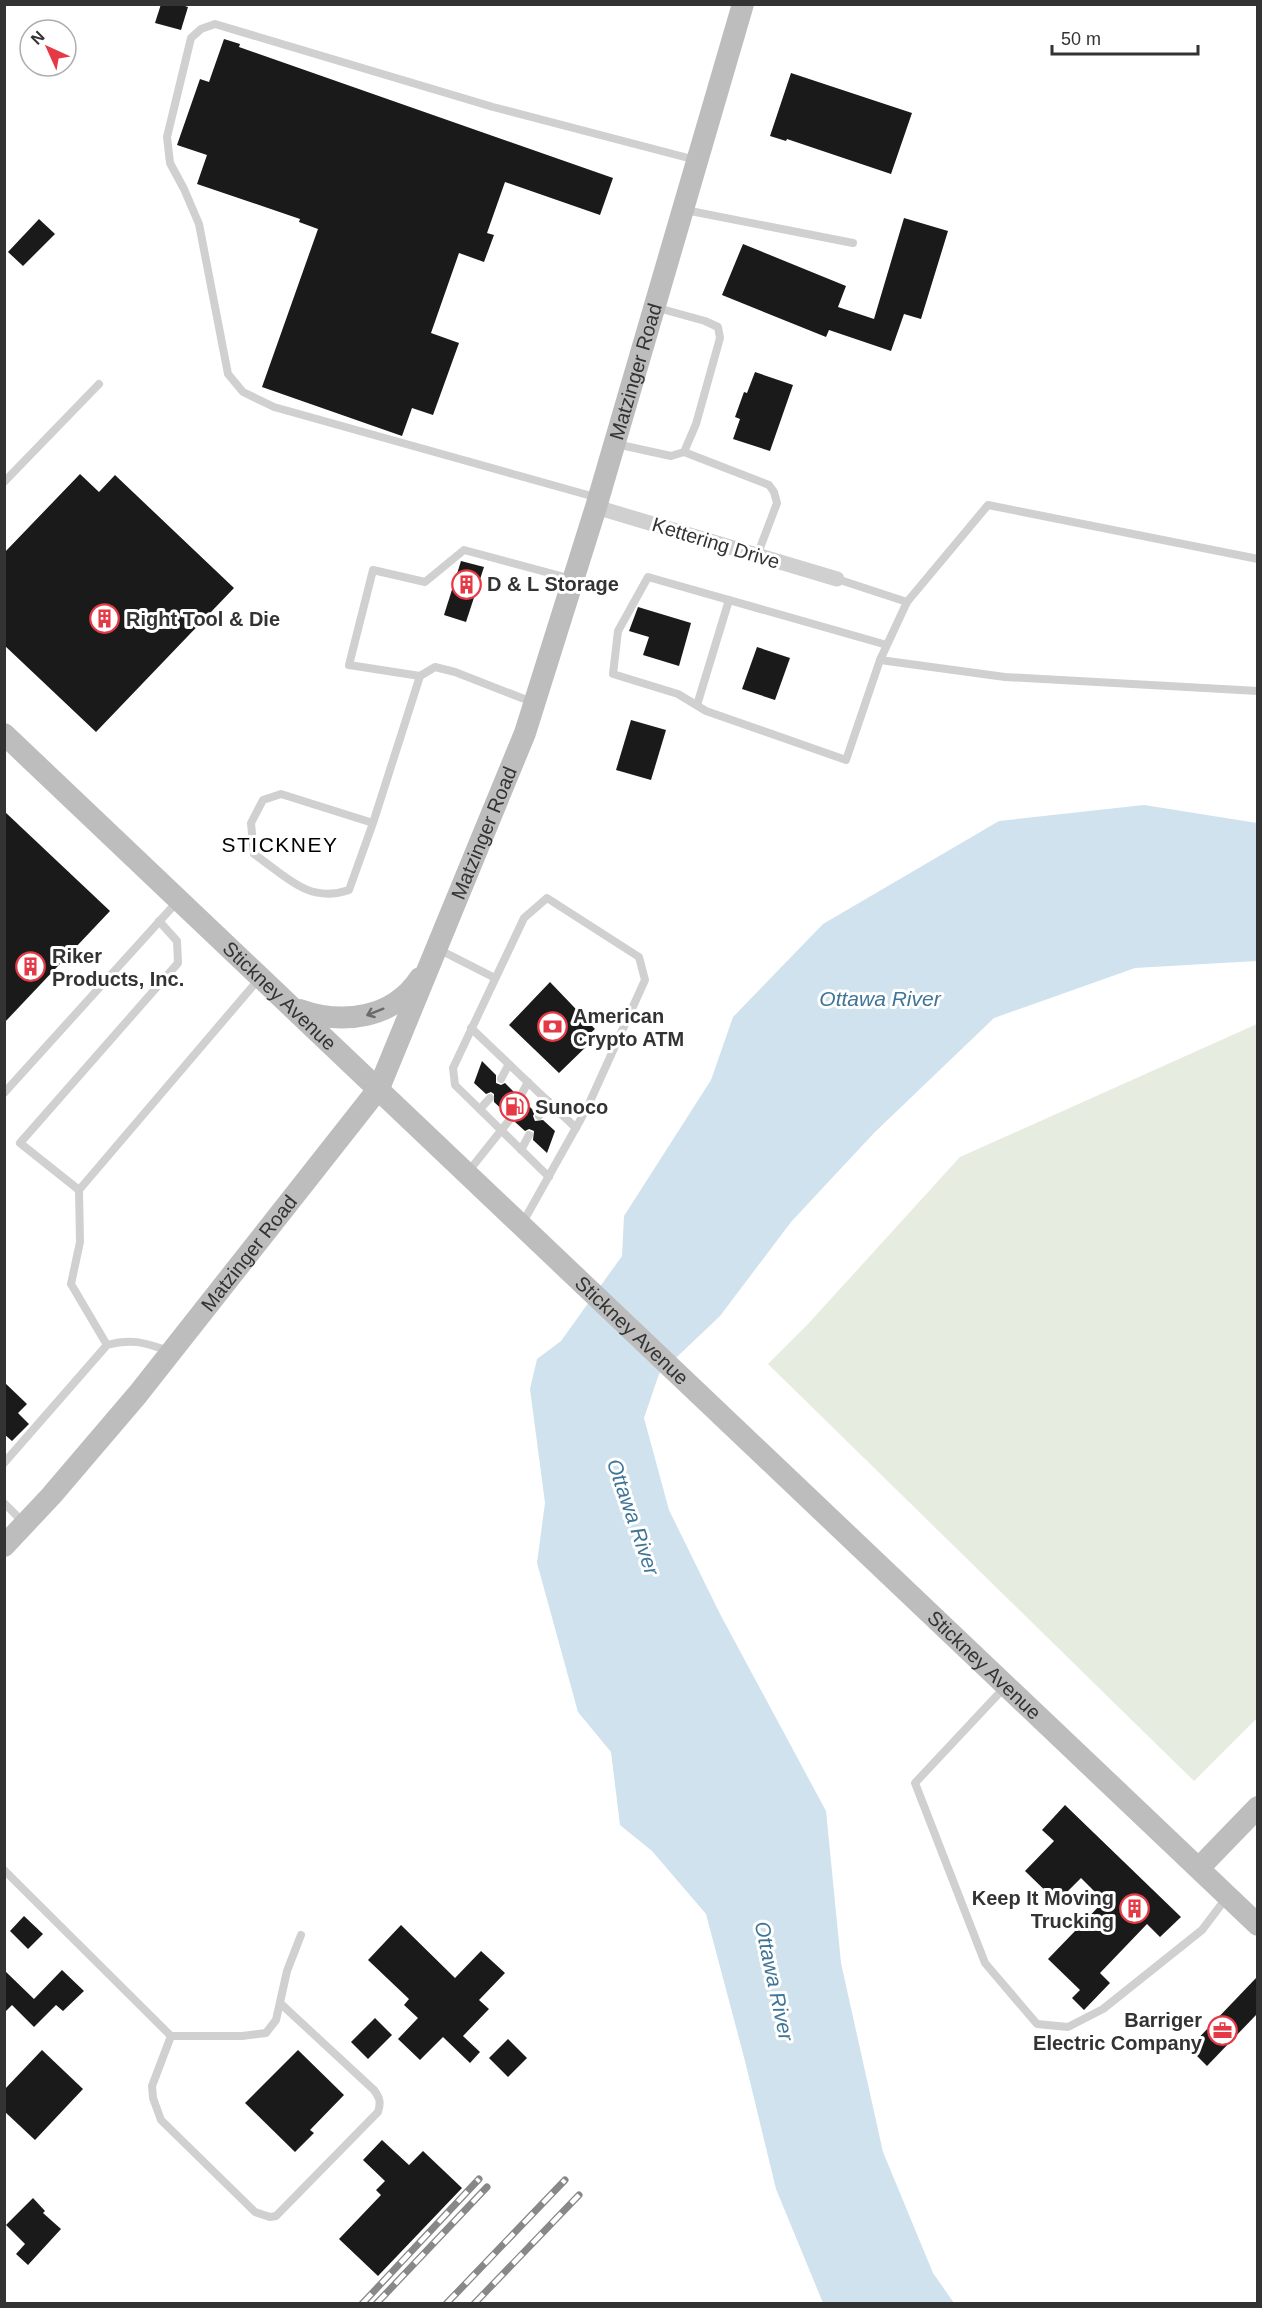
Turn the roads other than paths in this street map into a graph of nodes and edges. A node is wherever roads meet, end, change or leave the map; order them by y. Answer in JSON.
{"nodes":[{"id":1,"x":743,"y":4,"type":"edge"},
{"id":2,"x":698,"y":160,"type":"junction"},
{"id":3,"x":684,"y":210,"type":"junction"},
{"id":4,"x":853,"y":243,"type":"dead end"},
{"id":5,"x":654,"y":307,"type":"junction"},
{"id":6,"x":99,"y":384,"type":"dead end"},
{"id":7,"x":615,"y":443,"type":"junction"},
{"id":8,"x":684,"y":452,"type":"junction"},
{"id":9,"x":4,"y":482,"type":"edge"},
{"id":10,"x":597,"y":502,"type":"junction"},
{"id":11,"x":758,"y":556,"type":"junction"},
{"id":12,"x":1257,"y":560,"type":"edge"},
{"id":13,"x":837,"y":579,"type":"joint"},
{"id":14,"x":573,"y":580,"type":"junction"},
{"id":15,"x":729,"y":600,"type":"junction"},
{"id":16,"x":907,"y":602,"type":"junction"},
{"id":17,"x":887,"y":645,"type":"junction"},
{"id":18,"x":880,"y":660,"type":"junction"},
{"id":19,"x":420,"y":676,"type":"junction"},
{"id":20,"x":1257,"y":691,"type":"edge"},
{"id":21,"x":533,"y":703,"type":"junction"},
{"id":22,"x":697,"y":705,"type":"junction"},
{"id":23,"x":4,"y":734,"type":"edge"},
{"id":24,"x":373,"y":823,"type":"junction"},
{"id":25,"x":179,"y":899,"type":"junction"},
{"id":26,"x":159,"y":921,"type":"junction"},
{"id":27,"x":434,"y":954,"type":"junction"},
{"id":28,"x":261,"y":976,"type":"junction"},
{"id":29,"x":495,"y":978,"type":"junction"},
{"id":30,"x":293,"y":1007,"type":"junction"},
{"id":31,"x":471,"y":1028,"type":"junction"},
{"id":32,"x":509,"y":1064,"type":"junction"},
{"id":33,"x":501,"y":1079,"type":"dead end"},
{"id":34,"x":528,"y":1082,"type":"junction"},
{"id":35,"x":379,"y":1088,"type":"junction"},
{"id":36,"x":4,"y":1093,"type":"edge"},
{"id":37,"x":519,"y":1097,"type":"dead end"},
{"id":38,"x":490,"y":1098,"type":"dead end"},
{"id":39,"x":548,"y":1101,"type":"junction"},
{"id":40,"x":480,"y":1109,"type":"junction"},
{"id":41,"x":539,"y":1116,"type":"dead end"},
{"id":42,"x":511,"y":1118,"type":"dead end"},
{"id":43,"x":576,"y":1128,"type":"junction"},
{"id":44,"x":502,"y":1131,"type":"junction"},
{"id":45,"x":529,"y":1135,"type":"dead end"},
{"id":46,"x":521,"y":1150,"type":"junction"},
{"id":47,"x":467,"y":1173,"type":"junction"},
{"id":48,"x":549,"y":1177,"type":"junction"},
{"id":49,"x":79,"y":1190,"type":"junction"},
{"id":50,"x":522,"y":1225,"type":"junction"},
{"id":51,"x":107,"y":1345,"type":"junction"},
{"id":52,"x":172,"y":1352,"type":"junction"},
{"id":53,"x":4,"y":1463,"type":"edge"},
{"id":54,"x":4,"y":1503,"type":"edge"},
{"id":55,"x":25,"y":1524,"type":"junction"},
{"id":56,"x":4,"y":1546,"type":"edge"},
{"id":57,"x":1007,"y":1685,"type":"junction"},
{"id":58,"x":1257,"y":1807,"type":"edge"},
{"id":59,"x":1199,"y":1868,"type":"junction"},
{"id":60,"x":4,"y":1870,"type":"edge"},
{"id":61,"x":1228,"y":1896,"type":"junction"},
{"id":62,"x":1257,"y":1925,"type":"edge"},
{"id":63,"x":301,"y":1935,"type":"dead end"},
{"id":64,"x":280,"y":2003,"type":"junction"},
{"id":65,"x":171,"y":2036,"type":"junction"}],
"edges":[{"from":1,"to":2,"type":"street","name":"Matzinger Road"},
{"from":2,"to":3,"type":"street","name":"Matzinger Road"},
{"from":2,"to":10,"type":"lane"},
{"from":3,"to":4,"type":"lane"},
{"from":3,"to":5,"type":"street","name":"Matzinger Road"},
{"from":5,"to":7,"type":"street","name":"Matzinger Road"},
{"from":5,"to":8,"type":"lane"},
{"from":6,"to":9,"type":"lane"},
{"from":7,"to":8,"type":"lane"},
{"from":7,"to":10,"type":"street","name":"Matzinger Road"},
{"from":8,"to":11,"type":"lane"},
{"from":10,"to":11,"type":"street","name":"Kettering Drive"},
{"from":10,"to":14,"type":"street","name":"Matzinger Road"},
{"from":11,"to":13,"type":"street","name":"Kettering Drive"},
{"from":12,"to":16,"type":"lane"},
{"from":13,"to":16,"type":"lane"},
{"from":14,"to":19,"type":"lane"},
{"from":14,"to":21,"type":"street","name":"Matzinger Road"},
{"from":15,"to":17,"type":"lane"},
{"from":15,"to":22,"type":"lane"},
{"from":15,"to":22,"type":"lane"},
{"from":16,"to":17,"type":"lane"},
{"from":17,"to":18,"type":"lane"},
{"from":18,"to":20,"type":"lane"},
{"from":18,"to":22,"type":"lane"},
{"from":19,"to":21,"type":"lane"},
{"from":19,"to":24,"type":"lane"},
{"from":21,"to":27,"type":"street","name":"Matzinger Road"},
{"from":23,"to":25,"type":"street","name":"Stickney Avenue"},
{"from":24,"to":24,"type":"lane"},
{"from":25,"to":26,"type":"lane"},
{"from":25,"to":28,"type":"street","name":"Stickney Avenue"},
{"from":26,"to":36,"type":"lane"},
{"from":26,"to":49,"type":"lane"},
{"from":27,"to":29,"type":"lane"},
{"from":27,"to":30,"type":"street","one_way":true},
{"from":27,"to":35,"type":"street","name":"Matzinger Road"},
{"from":28,"to":30,"type":"street","name":"Stickney Avenue"},
{"from":28,"to":49,"type":"lane"},
{"from":29,"to":31,"type":"lane"},
{"from":29,"to":43,"type":"lane"},
{"from":30,"to":35,"type":"street","name":"Stickney Avenue"},
{"from":31,"to":32,"type":"lane"},
{"from":31,"to":40,"type":"lane"},
{"from":32,"to":33,"type":"lane"},
{"from":32,"to":34,"type":"lane"},
{"from":34,"to":37,"type":"lane"},
{"from":34,"to":39,"type":"lane"},
{"from":35,"to":47,"type":"street","name":"Stickney Avenue"},
{"from":35,"to":52,"type":"street","name":"Matzinger Road"},
{"from":38,"to":40,"type":"lane"},
{"from":39,"to":41,"type":"lane"},
{"from":39,"to":43,"type":"lane"},
{"from":40,"to":44,"type":"lane"},
{"from":42,"to":44,"type":"lane"},
{"from":43,"to":48,"type":"lane"},
{"from":44,"to":46,"type":"lane"},
{"from":44,"to":47,"type":"lane"},
{"from":45,"to":46,"type":"lane"},
{"from":46,"to":48,"type":"lane"},
{"from":47,"to":50,"type":"street","name":"Stickney Avenue"},
{"from":48,"to":50,"type":"lane"},
{"from":49,"to":51,"type":"lane"},
{"from":50,"to":57,"type":"street","name":"Stickney Avenue"},
{"from":51,"to":52,"type":"lane"},
{"from":51,"to":53,"type":"lane"},
{"from":52,"to":55,"type":"street","name":"Matzinger Road"},
{"from":54,"to":55,"type":"lane"},
{"from":55,"to":56,"type":"street","name":"Matzinger Road"},
{"from":57,"to":59,"type":"street","name":"Stickney Avenue"},
{"from":57,"to":61,"type":"lane"},
{"from":58,"to":59,"type":"street"},
{"from":59,"to":61,"type":"street","name":"Stickney Avenue"},
{"from":60,"to":65,"type":"lane"},
{"from":61,"to":62,"type":"street","name":"Stickney Avenue"},
{"from":63,"to":64,"type":"lane"},
{"from":64,"to":65,"type":"lane"},
{"from":64,"to":65,"type":"lane"}]}
